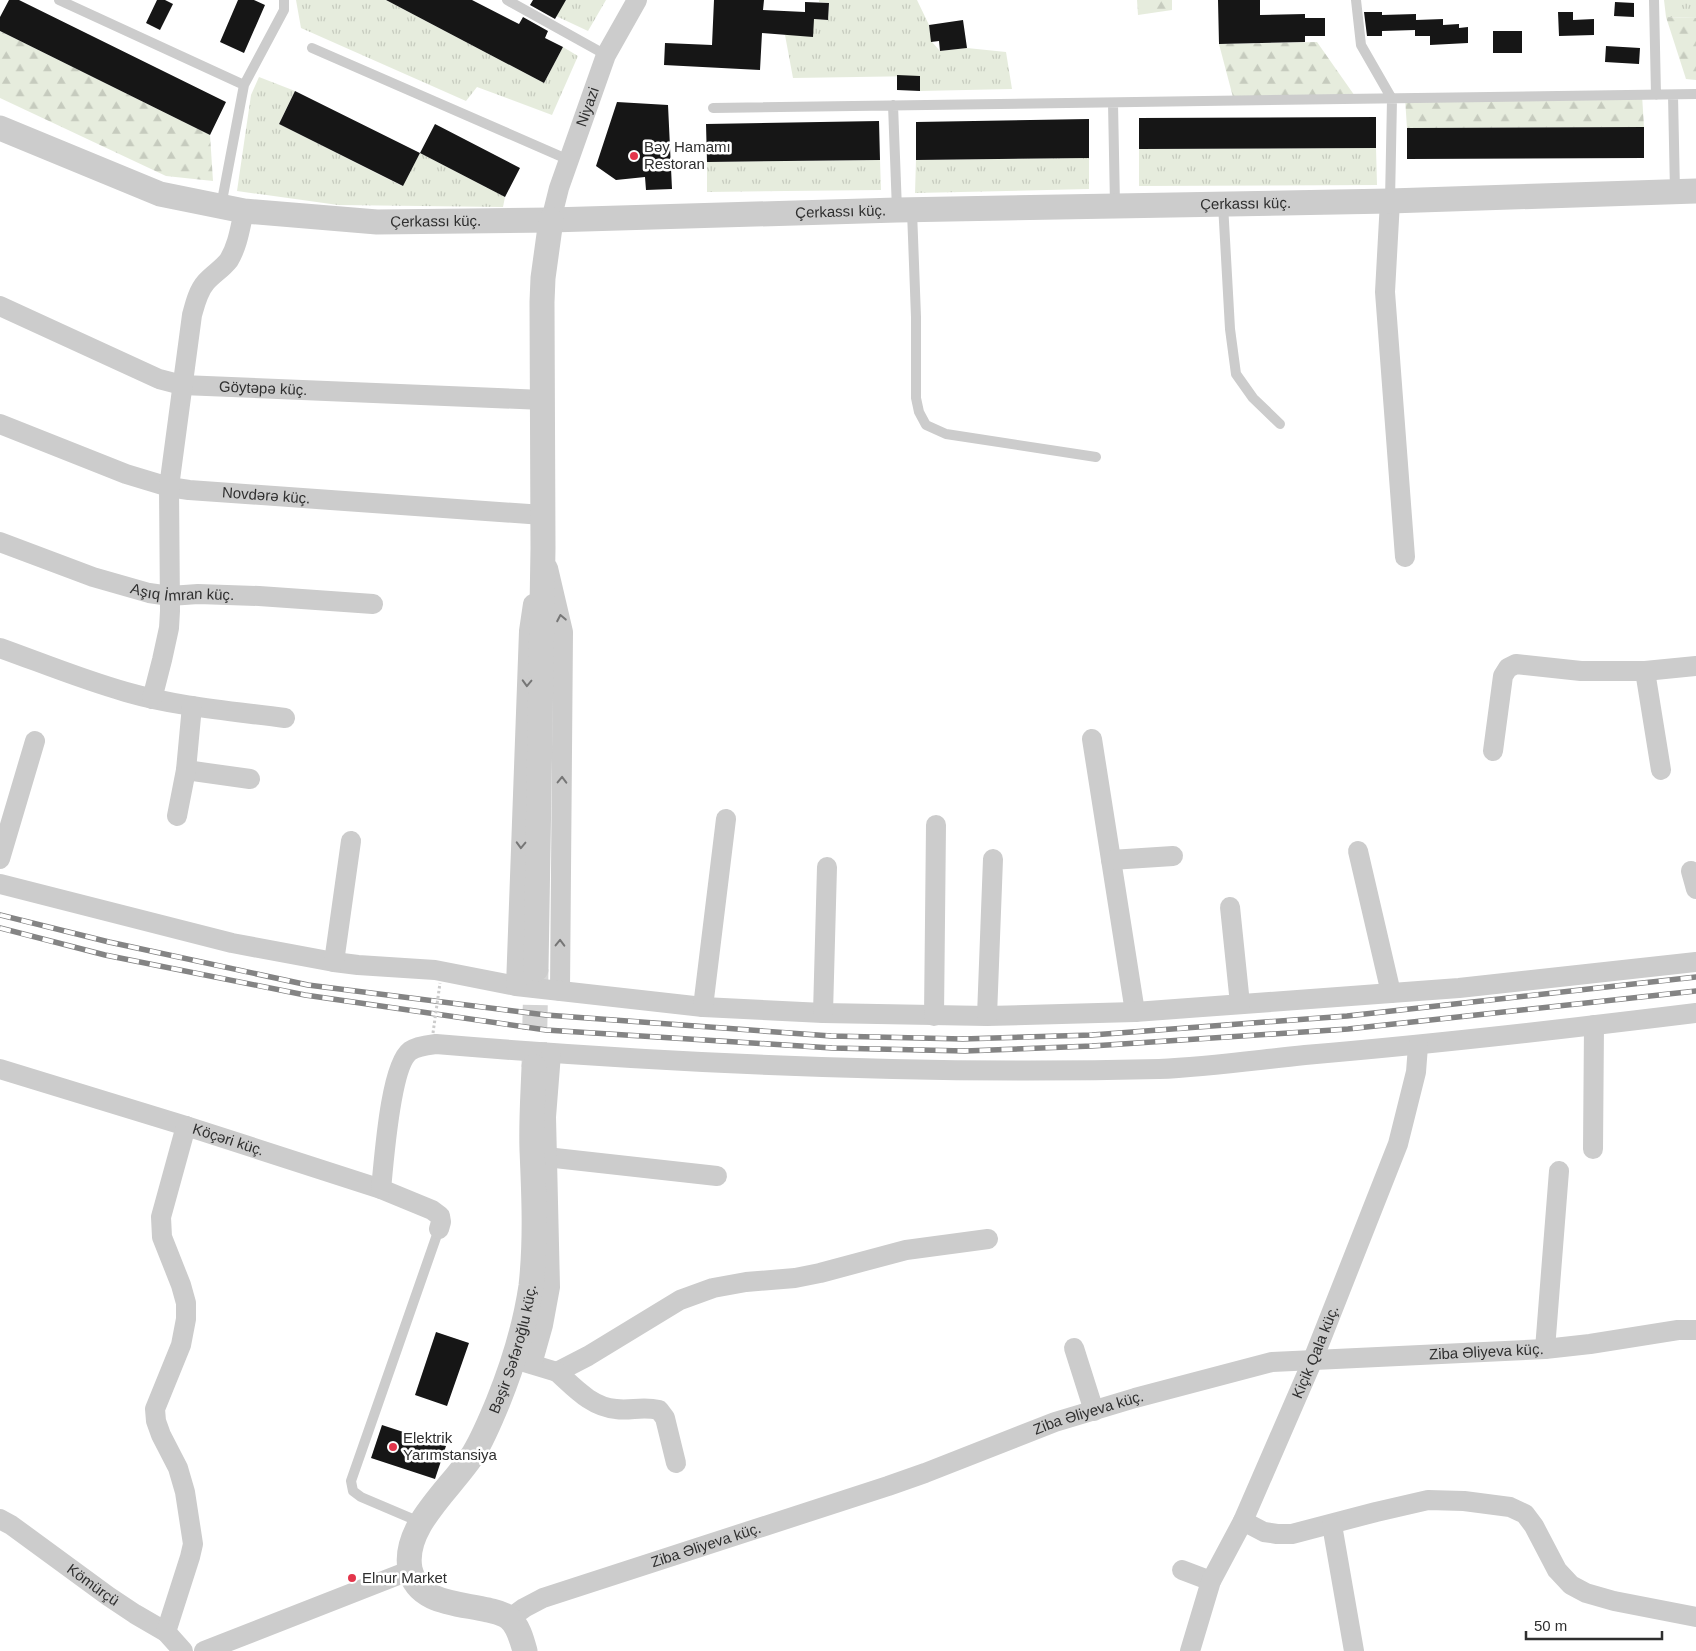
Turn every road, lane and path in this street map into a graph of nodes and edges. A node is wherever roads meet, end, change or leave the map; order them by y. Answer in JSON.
{"nodes":[{"id":1,"x":59,"y":0,"type":"edge"},
{"id":2,"x":284,"y":0,"type":"edge"},
{"id":3,"x":507,"y":0,"type":"edge"},
{"id":4,"x":637,"y":0,"type":"edge"},
{"id":5,"x":1356,"y":0,"type":"edge"},
{"id":6,"x":1654,"y":0,"type":"edge"},
{"id":7,"x":312,"y":48,"type":"dead end"},
{"id":8,"x":606,"y":55,"type":"junction"},
{"id":9,"x":244,"y":85,"type":"junction"},
{"id":10,"x":1696,"y":94,"type":"edge"},
{"id":11,"x":1656,"y":95,"type":"junction"},
{"id":12,"x":1673,"y":95,"type":"junction"},
{"id":13,"x":1392,"y":99,"type":"junction"},
{"id":14,"x":1113,"y":102,"type":"junction"},
{"id":15,"x":893,"y":105,"type":"junction"},
{"id":16,"x":713,"y":108,"type":"dead end"},
{"id":17,"x":0,"y":128,"type":"edge"},
{"id":18,"x":569,"y":160,"type":"junction"},
{"id":19,"x":1685,"y":191,"type":"edge"},
{"id":20,"x":1390,"y":200,"type":"junction"},
{"id":21,"x":1223,"y":203,"type":"junction"},
{"id":22,"x":1115,"y":206,"type":"junction"},
{"id":23,"x":232,"y":209,"type":"junction"},
{"id":24,"x":904,"y":210,"type":"junction"},
{"id":25,"x":551,"y":220,"type":"junction"},
{"id":26,"x":0,"y":306,"type":"edge"},
{"id":27,"x":182,"y":385,"type":"junction"},
{"id":28,"x":543,"y":400,"type":"junction"},
{"id":29,"x":0,"y":424,"type":"edge"},
{"id":30,"x":1280,"y":424,"type":"dead end"},
{"id":31,"x":1096,"y":457,"type":"dead end"},
{"id":32,"x":170,"y":487,"type":"junction"},
{"id":33,"x":543,"y":515,"type":"junction"},
{"id":34,"x":0,"y":542,"type":"edge"},
{"id":35,"x":544,"y":548,"type":"junction"},
{"id":36,"x":1405,"y":557,"type":"dead end"},
{"id":37,"x":170,"y":596,"type":"junction"},
{"id":38,"x":373,"y":604,"type":"dead end"},
{"id":39,"x":0,"y":648,"type":"edge"},
{"id":40,"x":1696,"y":666,"type":"edge"},
{"id":41,"x":1645,"y":671,"type":"junction"},
{"id":42,"x":152,"y":699,"type":"junction"},
{"id":43,"x":192,"y":706,"type":"junction"},
{"id":44,"x":285,"y":718,"type":"dead end"},
{"id":45,"x":1092,"y":740,"type":"dead end"},
{"id":46,"x":35,"y":741,"type":"dead end"},
{"id":47,"x":1493,"y":751,"type":"dead end"},
{"id":48,"x":186,"y":770,"type":"junction"},
{"id":49,"x":1661,"y":770,"type":"dead end"},
{"id":50,"x":250,"y":779,"type":"dead end"},
{"id":51,"x":177,"y":816,"type":"dead end"},
{"id":52,"x":726,"y":819,"type":"dead end"},
{"id":53,"x":936,"y":826,"type":"dead end"},
{"id":54,"x":351,"y":841,"type":"dead end"},
{"id":55,"x":1358,"y":852,"type":"dead end"},
{"id":56,"x":1173,"y":856,"type":"dead end"},
{"id":57,"x":0,"y":859,"type":"edge"},
{"id":58,"x":993,"y":860,"type":"dead end"},
{"id":59,"x":1111,"y":860,"type":"junction"},
{"id":60,"x":827,"y":867,"type":"dead end"},
{"id":61,"x":0,"y":884,"type":"edge"},
{"id":62,"x":1230,"y":907,"type":"dead end"},
{"id":63,"x":334,"y":962,"type":"junction"},
{"id":64,"x":1696,"y":962,"type":"edge"},
{"id":65,"x":536,"y":969,"type":"tunnel mouth"},
{"id":66,"x":440,"y":982,"type":"dead end"},
{"id":67,"x":516,"y":986,"type":"junction"},
{"id":68,"x":560,"y":991,"type":"junction"},
{"id":69,"x":1391,"y":993,"type":"junction"},
{"id":70,"x":1240,"y":1004,"type":"junction"},
{"id":71,"x":703,"y":1007,"type":"junction"},
{"id":72,"x":1135,"y":1012,"type":"junction"},
{"id":73,"x":823,"y":1013,"type":"junction"},
{"id":74,"x":1696,"y":1013,"type":"edge"},
{"id":75,"x":934,"y":1016,"type":"junction"},
{"id":76,"x":988,"y":1016,"type":"junction"},
{"id":77,"x":1594,"y":1026,"type":"junction"},
{"id":78,"x":432,"y":1033,"type":"dead end"},
{"id":79,"x":1418,"y":1046,"type":"junction"},
{"id":80,"x":543,"y":1060,"type":"junction"},
{"id":81,"x":0,"y":1069,"type":"edge"},
{"id":82,"x":186,"y":1126,"type":"junction"},
{"id":83,"x":1593,"y":1149,"type":"dead end"},
{"id":84,"x":546,"y":1157,"type":"junction"},
{"id":85,"x":1559,"y":1171,"type":"dead end"},
{"id":86,"x":717,"y":1176,"type":"dead end"},
{"id":87,"x":381,"y":1189,"type":"junction"},
{"id":88,"x":439,"y":1229,"type":"joint"},
{"id":89,"x":988,"y":1239,"type":"dead end"},
{"id":90,"x":1696,"y":1330,"type":"edge"},
{"id":91,"x":1074,"y":1348,"type":"dead end"},
{"id":92,"x":1545,"y":1349,"type":"junction"},
{"id":93,"x":523,"y":1362,"type":"junction"},
{"id":94,"x":1312,"y":1362,"type":"junction"},
{"id":95,"x":557,"y":1372,"type":"junction"},
{"id":96,"x":1094,"y":1411,"type":"junction"},
{"id":97,"x":676,"y":1463,"type":"dead end"},
{"id":98,"x":0,"y":1519,"type":"edge"},
{"id":99,"x":1243,"y":1521,"type":"junction"},
{"id":100,"x":421,"y":1522,"type":"junction"},
{"id":101,"x":1332,"y":1525,"type":"junction"},
{"id":102,"x":411,"y":1570,"type":"junction"},
{"id":103,"x":1182,"y":1570,"type":"dead end"},
{"id":104,"x":1211,"y":1581,"type":"junction"},
{"id":105,"x":1696,"y":1617,"type":"edge"},
{"id":106,"x":510,"y":1618,"type":"junction"},
{"id":107,"x":166,"y":1632,"type":"junction"},
{"id":108,"x":183,"y":1651,"type":"edge"},
{"id":109,"x":204,"y":1651,"type":"edge"},
{"id":110,"x":525,"y":1651,"type":"edge"},
{"id":111,"x":1190,"y":1651,"type":"edge"},
{"id":112,"x":1354,"y":1651,"type":"edge"}],
"edges":[{"from":1,"to":9,"type":"lane"},
{"from":2,"to":9,"type":"lane"},
{"from":3,"to":8,"type":"lane"},
{"from":4,"to":8,"type":"street","name":"Niyazi"},
{"from":5,"to":13,"type":"lane"},
{"from":6,"to":11,"type":"lane"},
{"from":7,"to":18,"type":"lane"},
{"from":8,"to":18,"type":"street","name":"Niyazi"},
{"from":9,"to":23,"type":"lane"},
{"from":10,"to":12,"type":"lane"},
{"from":11,"to":12,"type":"lane"},
{"from":11,"to":13,"type":"lane"},
{"from":12,"to":19,"type":"lane"},
{"from":13,"to":14,"type":"lane"},
{"from":13,"to":20,"type":"lane"},
{"from":14,"to":15,"type":"lane"},
{"from":14,"to":22,"type":"lane"},
{"from":15,"to":16,"type":"lane"},
{"from":15,"to":24,"type":"lane"},
{"from":17,"to":23,"type":"street","name":"Çerkassı küç."},
{"from":18,"to":25,"type":"street","name":"Niyazi"},
{"from":19,"to":20,"type":"street","name":"Çerkassı küç."},
{"from":20,"to":21,"type":"street","name":"Çerkassı küç."},
{"from":20,"to":36,"type":"street"},
{"from":21,"to":22,"type":"street","name":"Çerkassı küç."},
{"from":21,"to":30,"type":"lane"},
{"from":22,"to":24,"type":"street","name":"Çerkassı küç."},
{"from":23,"to":25,"type":"street","name":"Çerkassı küç."},
{"from":23,"to":27,"type":"street"},
{"from":24,"to":25,"type":"street","name":"Çerkassı küç."},
{"from":24,"to":31,"type":"lane"},
{"from":25,"to":28,"type":"street"},
{"from":26,"to":27,"type":"street","name":"Göytəpə küç."},
{"from":27,"to":28,"type":"street","name":"Göytəpə küç."},
{"from":27,"to":32,"type":"street"},
{"from":28,"to":33,"type":"street"},
{"from":29,"to":32,"type":"street","name":"Novdərə küç."},
{"from":32,"to":33,"type":"street","name":"Novdərə küç."},
{"from":32,"to":37,"type":"street"},
{"from":33,"to":35,"type":"street"},
{"from":34,"to":37,"type":"street","name":"Aşıq İmran küç."},
{"from":35,"to":65,"type":"street"},
{"from":35,"to":67,"type":"street","one_way":true},
{"from":68,"to":35,"type":"street","one_way":true},
{"from":37,"to":38,"type":"street","name":"Aşıq İmran küç."},
{"from":37,"to":42,"type":"street"},
{"from":39,"to":42,"type":"street"},
{"from":40,"to":41,"type":"street"},
{"from":41,"to":47,"type":"street"},
{"from":41,"to":49,"type":"street"},
{"from":42,"to":43,"type":"street"},
{"from":43,"to":44,"type":"street"},
{"from":43,"to":48,"type":"street"},
{"from":45,"to":59,"type":"street"},
{"from":46,"to":57,"type":"street"},
{"from":48,"to":50,"type":"street"},
{"from":48,"to":51,"type":"street"},
{"from":52,"to":71,"type":"street"},
{"from":53,"to":75,"type":"street"},
{"from":54,"to":63,"type":"street"},
{"from":55,"to":69,"type":"street"},
{"from":56,"to":59,"type":"street"},
{"from":58,"to":76,"type":"street"},
{"from":59,"to":72,"type":"street"},
{"from":60,"to":73,"type":"street"},
{"from":61,"to":63,"type":"street"},
{"from":62,"to":70,"type":"street"},
{"from":63,"to":67,"type":"street"},
{"from":64,"to":69,"type":"street"},
{"from":66,"to":78,"type":"path","bridge":true},
{"from":67,"to":68,"type":"street"},
{"from":68,"to":71,"type":"street"},
{"from":69,"to":70,"type":"street"},
{"from":70,"to":72,"type":"street"},
{"from":71,"to":73,"type":"street"},
{"from":72,"to":76,"type":"street"},
{"from":73,"to":75,"type":"street"},
{"from":74,"to":77,"type":"street"},
{"from":75,"to":76,"type":"street"},
{"from":77,"to":79,"type":"street"},
{"from":77,"to":83,"type":"street"},
{"from":79,"to":80,"type":"street"},
{"from":79,"to":94,"type":"street","name":"Kiçik Qala küç."},
{"from":80,"to":84,"type":"street"},
{"from":80,"to":87,"type":"street"},
{"from":80,"to":93,"type":"street","name":"Bəşir Səfəroğlu küç."},
{"from":81,"to":82,"type":"street","name":"Köçəri küç."},
{"from":82,"to":87,"type":"street","name":"Köçəri küç."},
{"from":82,"to":107,"type":"street"},
{"from":84,"to":86,"type":"street"},
{"from":84,"to":93,"type":"street"},
{"from":85,"to":92,"type":"street"},
{"from":87,"to":88,"type":"street","name":"Köçəri küç."},
{"from":88,"to":100,"type":"lane"},
{"from":89,"to":95,"type":"street"},
{"from":90,"to":92,"type":"street","name":"Ziba Əliyeva küç."},
{"from":91,"to":96,"type":"street"},
{"from":92,"to":94,"type":"street","name":"Ziba Əliyeva küç."},
{"from":93,"to":95,"type":"street"},
{"from":93,"to":100,"type":"street","name":"Bəşir Səfəroğlu küç."},
{"from":94,"to":96,"type":"street","name":"Ziba Əliyeva küç."},
{"from":94,"to":99,"type":"street","name":"Kiçik Qala küç."},
{"from":95,"to":97,"type":"street"},
{"from":96,"to":106,"type":"street","name":"Ziba Əliyeva küç."},
{"from":98,"to":107,"type":"street","name":"Kömürçü"},
{"from":99,"to":101,"type":"street"},
{"from":99,"to":104,"type":"street","name":"Kiçik Qala küç."},
{"from":100,"to":102,"type":"street","name":"Bəşir Səfəroğlu küç."},
{"from":101,"to":105,"type":"street"},
{"from":101,"to":112,"type":"street"},
{"from":102,"to":106,"type":"street"},
{"from":102,"to":109,"type":"street"},
{"from":103,"to":104,"type":"street"},
{"from":104,"to":111,"type":"street","name":"Kiçik Qala küç."},
{"from":106,"to":110,"type":"street"},
{"from":107,"to":108,"type":"street","name":"Kömürçü"}]}
